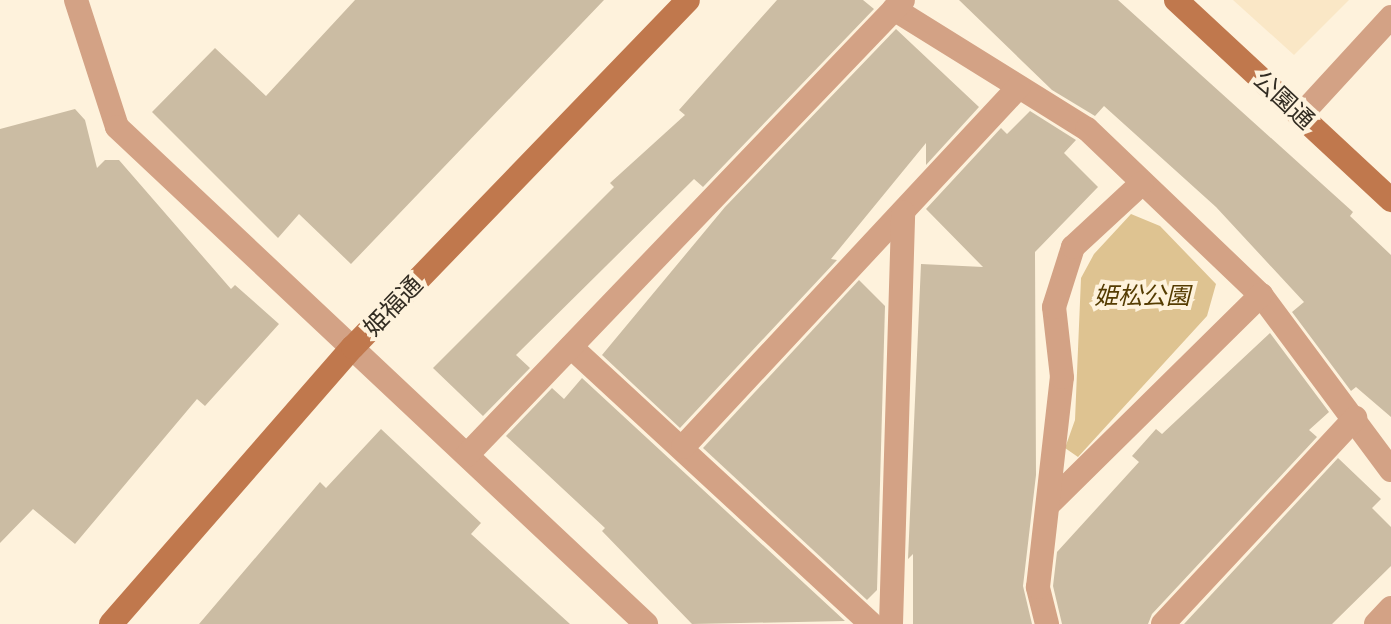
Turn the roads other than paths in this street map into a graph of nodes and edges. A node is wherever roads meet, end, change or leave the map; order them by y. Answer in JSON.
{"nodes":[{"id":1,"x":76,"y":0,"type":"edge"},
{"id":2,"x":688,"y":0,"type":"edge"},
{"id":3,"x":1176,"y":0,"type":"edge"},
{"id":4,"x":899,"y":5,"type":"edge"},
{"id":5,"x":1391,"y":17,"type":"edge"},
{"id":6,"x":1019,"y":87,"type":"junction"},
{"id":7,"x":1301,"y":115,"type":"junction"},
{"id":8,"x":1142,"y":183,"type":"junction"},
{"id":9,"x":1391,"y":200,"type":"edge"},
{"id":10,"x":903,"y":212,"type":"junction"},
{"id":11,"x":1261,"y":295,"type":"junction"},
{"id":12,"x":353,"y":347,"type":"junction"},
{"id":13,"x":571,"y":347,"type":"junction"},
{"id":14,"x":1355,"y":418,"type":"junction"},
{"id":15,"x":683,"y":447,"type":"junction"},
{"id":16,"x":467,"y":455,"type":"junction"},
{"id":17,"x":1391,"y":470,"type":"edge"},
{"id":18,"x":1049,"y":504,"type":"junction"},
{"id":19,"x":1391,"y":608,"type":"edge"},
{"id":20,"x":111,"y":624,"type":"edge"},
{"id":21,"x":646,"y":624,"type":"edge"},
{"id":22,"x":871,"y":624,"type":"edge"},
{"id":23,"x":891,"y":624,"type":"edge"},
{"id":24,"x":1047,"y":624,"type":"edge"},
{"id":25,"x":1163,"y":624,"type":"edge"},
{"id":26,"x":1376,"y":624,"type":"edge"}],
"edges":[{"from":1,"to":12,"type":"street"},
{"from":2,"to":12,"type":"street","name":"姫福通"},
{"from":3,"to":7,"type":"street","name":"公園通"},
{"from":4,"to":6,"type":"street"},
{"from":4,"to":13,"type":"street"},
{"from":5,"to":7,"type":"street"},
{"from":6,"to":8,"type":"street"},
{"from":6,"to":10,"type":"street"},
{"from":7,"to":9,"type":"street","name":"公園通"},
{"from":8,"to":11,"type":"street"},
{"from":8,"to":18,"type":"street"},
{"from":10,"to":15,"type":"street"},
{"from":10,"to":23,"type":"street"},
{"from":11,"to":14,"type":"street"},
{"from":11,"to":18,"type":"street"},
{"from":12,"to":16,"type":"street"},
{"from":12,"to":20,"type":"street","name":"姫福通"},
{"from":13,"to":15,"type":"street"},
{"from":13,"to":16,"type":"street"},
{"from":14,"to":17,"type":"street"},
{"from":14,"to":25,"type":"street"},
{"from":15,"to":22,"type":"street"},
{"from":16,"to":21,"type":"street"},
{"from":18,"to":24,"type":"street"},
{"from":19,"to":26,"type":"street"}]}
